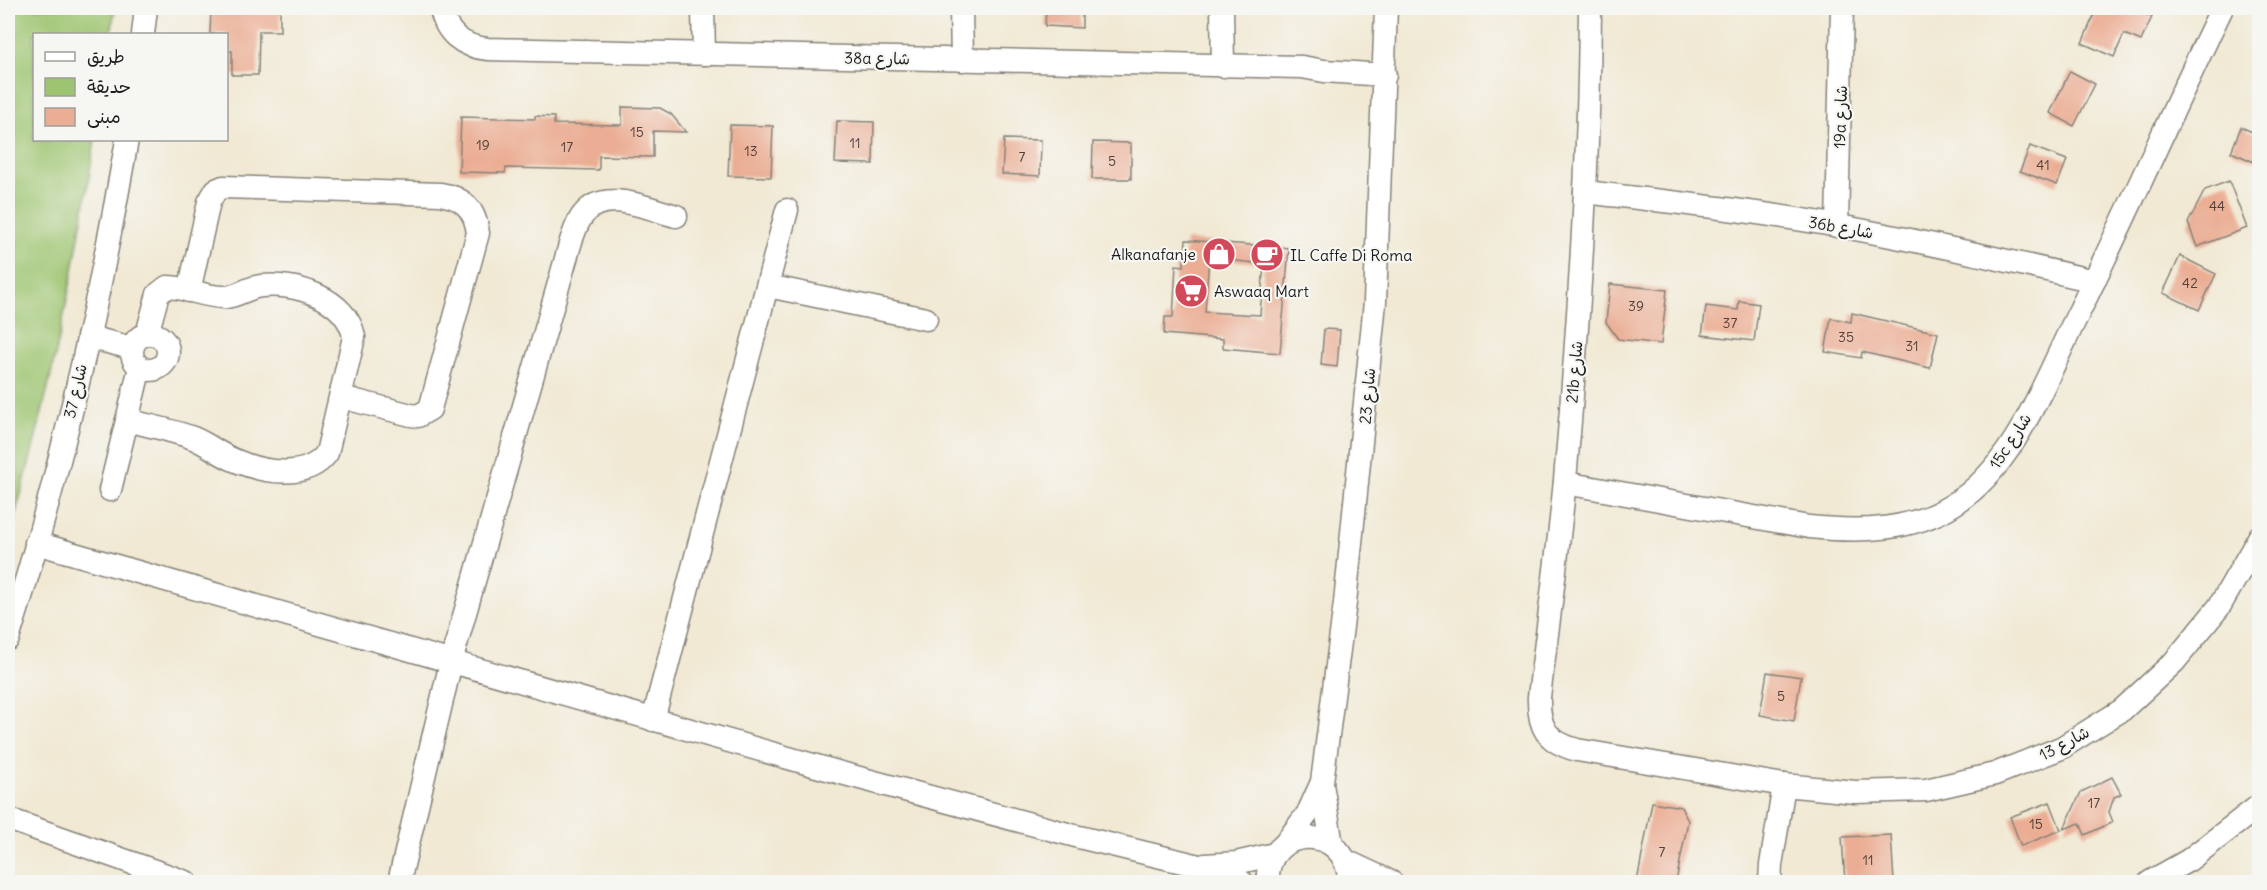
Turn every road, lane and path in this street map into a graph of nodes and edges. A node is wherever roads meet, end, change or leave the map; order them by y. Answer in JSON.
{"nodes":[{"id":1,"x":146,"y":8,"type":"edge"},
{"id":2,"x":441,"y":8,"type":"edge"},
{"id":3,"x":703,"y":8,"type":"edge"},
{"id":4,"x":961,"y":8,"type":"edge"},
{"id":5,"x":1222,"y":8,"type":"edge"},
{"id":6,"x":1386,"y":8,"type":"edge"},
{"id":7,"x":1590,"y":8,"type":"edge"},
{"id":8,"x":1842,"y":8,"type":"edge"},
{"id":9,"x":2222,"y":8,"type":"edge"},
{"id":10,"x":143,"y":33,"type":"edge"},
{"id":11,"x":704,"y":54,"type":"junction"},
{"id":12,"x":962,"y":60,"type":"junction"},
{"id":13,"x":1222,"y":66,"type":"junction"},
{"id":14,"x":1385,"y":67,"type":"junction"},
{"id":15,"x":127,"y":141,"type":"edge"},
{"id":16,"x":1585,"y":192,"type":"junction"},
{"id":17,"x":787,"y":210,"type":"dead end"},
{"id":18,"x":676,"y":216,"type":"dead end"},
{"id":19,"x":1837,"y":226,"type":"junction"},
{"id":20,"x":2094,"y":280,"type":"junction"},
{"id":21,"x":768,"y":286,"type":"junction"},
{"id":22,"x":189,"y":291,"type":"junction"},
{"id":23,"x":926,"y":319,"type":"dead end"},
{"id":24,"x":88,"y":337,"type":"junction"},
{"id":25,"x":140,"y":350,"type":"junction"},
{"id":26,"x":341,"y":397,"type":"junction"},
{"id":27,"x":127,"y":420,"type":"junction"},
{"id":28,"x":1564,"y":483,"type":"junction"},
{"id":29,"x":110,"y":490,"type":"dead end"},
{"id":30,"x":2259,"y":536,"type":"edge"},
{"id":31,"x":36,"y":543,"type":"junction"},
{"id":32,"x":8,"y":639,"type":"edge"},
{"id":33,"x":451,"y":662,"type":"junction"},
{"id":34,"x":652,"y":720,"type":"junction"},
{"id":35,"x":1547,"y":734,"type":"joint"},
{"id":36,"x":1322,"y":782,"type":"junction"},
{"id":37,"x":1784,"y":785,"type":"junction"},
{"id":38,"x":2259,"y":805,"type":"edge"},
{"id":39,"x":8,"y":819,"type":"edge"},
{"id":40,"x":1279,"y":850,"type":"junction"},
{"id":41,"x":1342,"y":863,"type":"edge"},
{"id":42,"x":1196,"y":865,"type":"junction"},
{"id":43,"x":1768,"y":877,"type":"edge"},
{"id":44,"x":186,"y":882,"type":"edge"},
{"id":45,"x":399,"y":882,"type":"edge"},
{"id":46,"x":1242,"y":882,"type":"edge"},
{"id":47,"x":1268,"y":882,"type":"edge"},
{"id":48,"x":1392,"y":882,"type":"edge"},
{"id":49,"x":2150,"y":882,"type":"edge"}],
"edges":[{"from":1,"to":10,"type":"street"},
{"from":2,"to":11,"type":"street","name":"38a شارع"},
{"from":3,"to":11,"type":"street"},
{"from":4,"to":12,"type":"street"},
{"from":5,"to":13,"type":"street"},
{"from":6,"to":14,"type":"street","name":"شارع 23"},
{"from":7,"to":16,"type":"street","name":"21b شارع"},
{"from":8,"to":19,"type":"street","name":"19a شارع"},
{"from":9,"to":20,"type":"street","name":"15c شارع"},
{"from":11,"to":12,"type":"street","name":"38a شارع"},
{"from":12,"to":13,"type":"street","name":"38a شارع"},
{"from":13,"to":14,"type":"street","name":"38a شارع"},
{"from":14,"to":36,"type":"street","name":"شارع 23"},
{"from":15,"to":24,"type":"street","name":"شارع 37"},
{"from":16,"to":19,"type":"street","name":"36b شارع"},
{"from":16,"to":28,"type":"street","name":"21b شارع"},
{"from":17,"to":21,"type":"street"},
{"from":18,"to":33,"type":"street"},
{"from":19,"to":20,"type":"street","name":"36b شارع"},
{"from":20,"to":28,"type":"street","name":"15c شارع"},
{"from":21,"to":23,"type":"street"},
{"from":21,"to":34,"type":"street"},
{"from":22,"to":25,"type":"street"},
{"from":22,"to":26,"type":"street"},
{"from":22,"to":26,"type":"street"},
{"from":24,"to":25,"type":"street"},
{"from":24,"to":31,"type":"street","name":"شارع 37"},
{"from":25,"to":27,"type":"street"},
{"from":26,"to":27,"type":"street"},
{"from":27,"to":29,"type":"street"},
{"from":28,"to":35,"type":"street","name":"21b شارع"},
{"from":30,"to":37,"type":"street","name":"شارع 13"},
{"from":31,"to":32,"type":"street","name":"شارع 37"},
{"from":31,"to":33,"type":"street"},
{"from":33,"to":34,"type":"street"},
{"from":33,"to":45,"type":"street"},
{"from":34,"to":42,"type":"street"},
{"from":35,"to":37,"type":"street","name":"شارع 13"},
{"from":36,"to":40,"type":"street","name":"شارع 23"},
{"from":36,"to":41,"type":"street","name":"شارع 23"},
{"from":37,"to":43,"type":"street"},
{"from":38,"to":49,"type":"street"},
{"from":39,"to":44,"type":"street"},
{"from":40,"to":41,"type":"street"},
{"from":40,"to":42,"type":"street"},
{"from":40,"to":47,"type":"street"},
{"from":41,"to":48,"type":"street"},
{"from":42,"to":46,"type":"street"}]}
